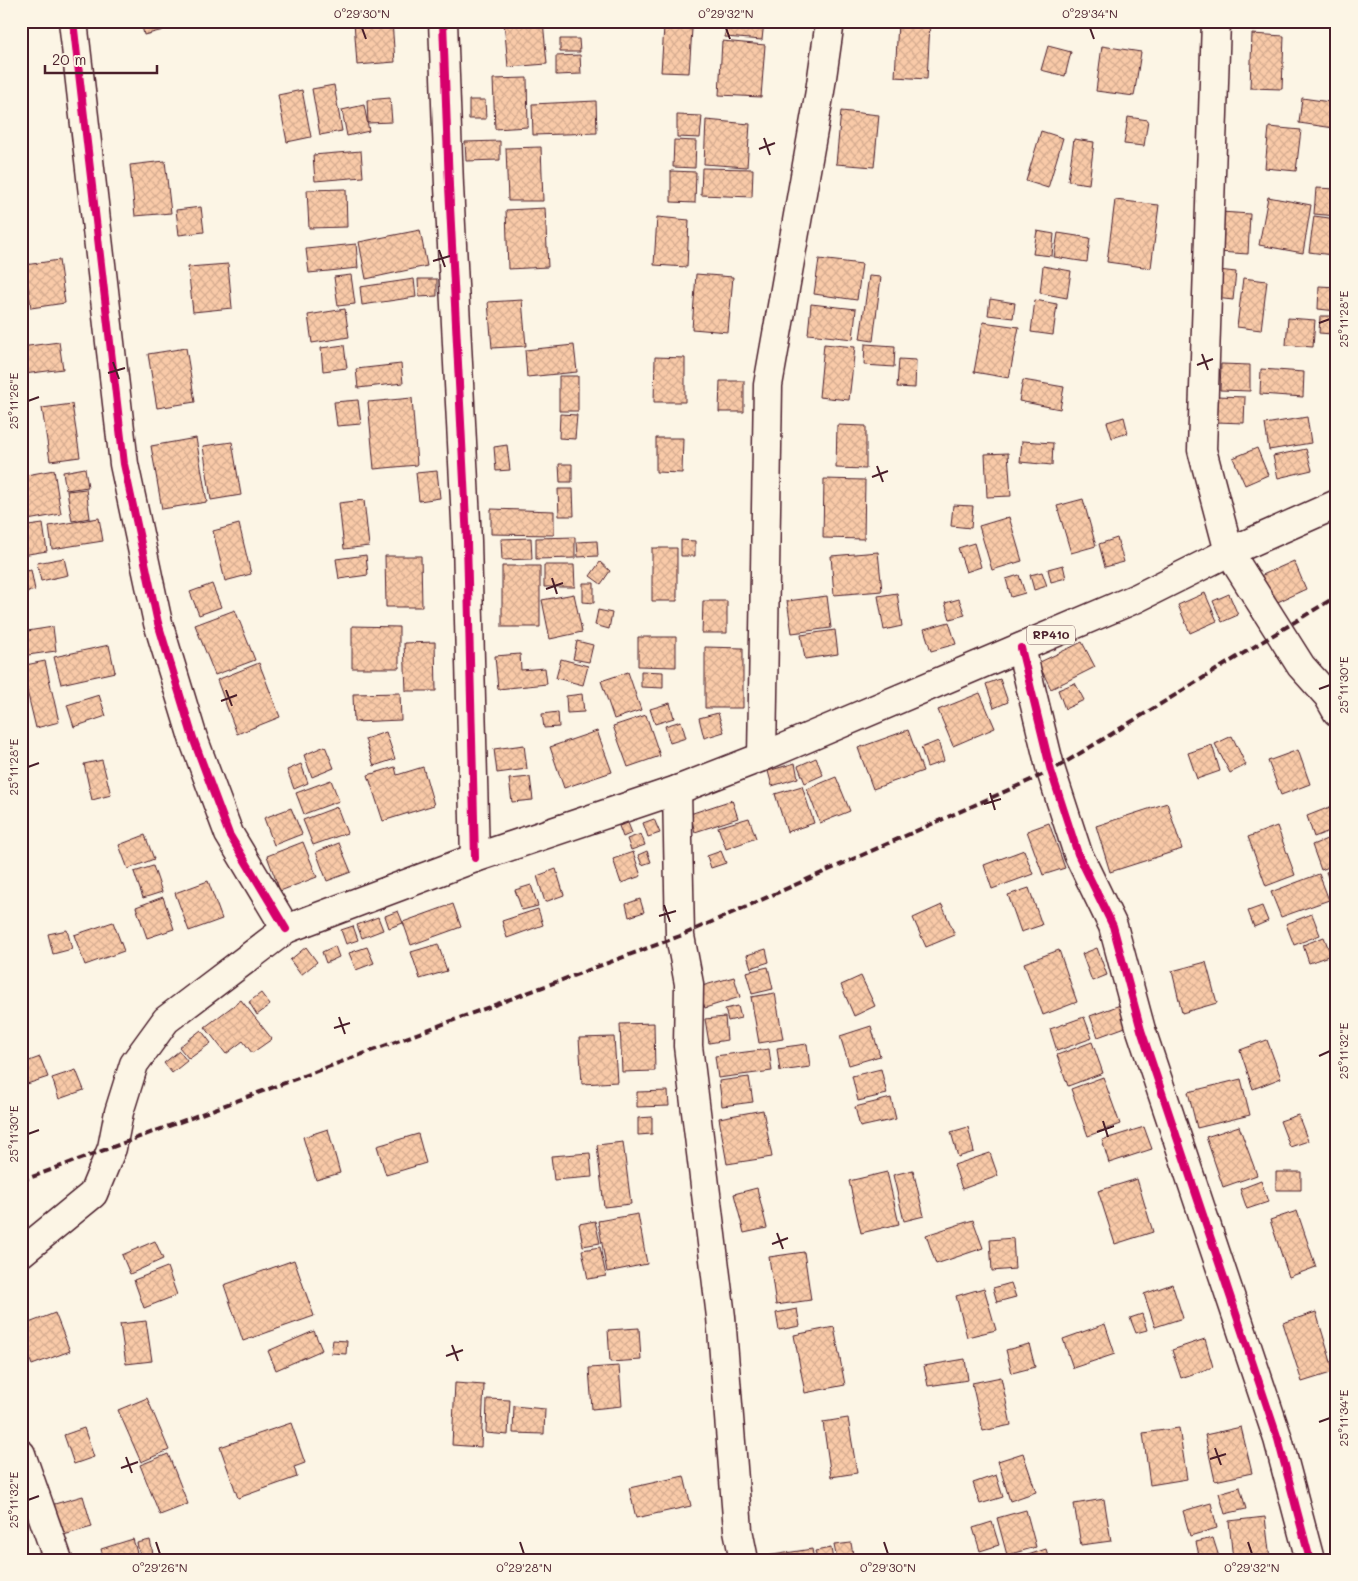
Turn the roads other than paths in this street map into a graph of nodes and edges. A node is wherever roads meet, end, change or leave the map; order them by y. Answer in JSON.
{"nodes":[{"id":1,"x":73,"y":21,"type":"edge"},
{"id":2,"x":443,"y":21,"type":"edge"},
{"id":3,"x":830,"y":21,"type":"edge"},
{"id":4,"x":1216,"y":21,"type":"edge"},
{"id":5,"x":1337,"y":504,"type":"edge"},
{"id":6,"x":1229,"y":552,"type":"junction"},
{"id":7,"x":1021,"y":648,"type":"junction"},
{"id":8,"x":1337,"y":712,"type":"edge"},
{"id":9,"x":762,"y":757,"type":"junction"},
{"id":10,"x":677,"y":790,"type":"junction"},
{"id":11,"x":475,"y":858,"type":"junction"},
{"id":12,"x":286,"y":929,"type":"junction"},
{"id":13,"x":21,"y":1253,"type":"edge"},
{"id":14,"x":21,"y":1454,"type":"edge"},
{"id":15,"x":58,"y":1560,"type":"edge"},
{"id":16,"x":744,"y":1560,"type":"edge"},
{"id":17,"x":1310,"y":1560,"type":"edge"}],
"edges":[{"from":1,"to":12,"type":"street"},
{"from":2,"to":11,"type":"street"},
{"from":3,"to":9,"type":"street"},
{"from":4,"to":6,"type":"street"},
{"from":5,"to":6,"type":"street","number":"RP410"},
{"from":6,"to":7,"type":"street","number":"RP410"},
{"from":6,"to":8,"type":"street"},
{"from":7,"to":9,"type":"street","number":"RP410"},
{"from":7,"to":17,"type":"street"},
{"from":9,"to":10,"type":"street","number":"RP410"},
{"from":10,"to":11,"type":"street","number":"RP410"},
{"from":10,"to":16,"type":"street"},
{"from":11,"to":12,"type":"street","number":"RP410"},
{"from":12,"to":13,"type":"street","number":"RP410"},
{"from":14,"to":15,"type":"street"}]}
